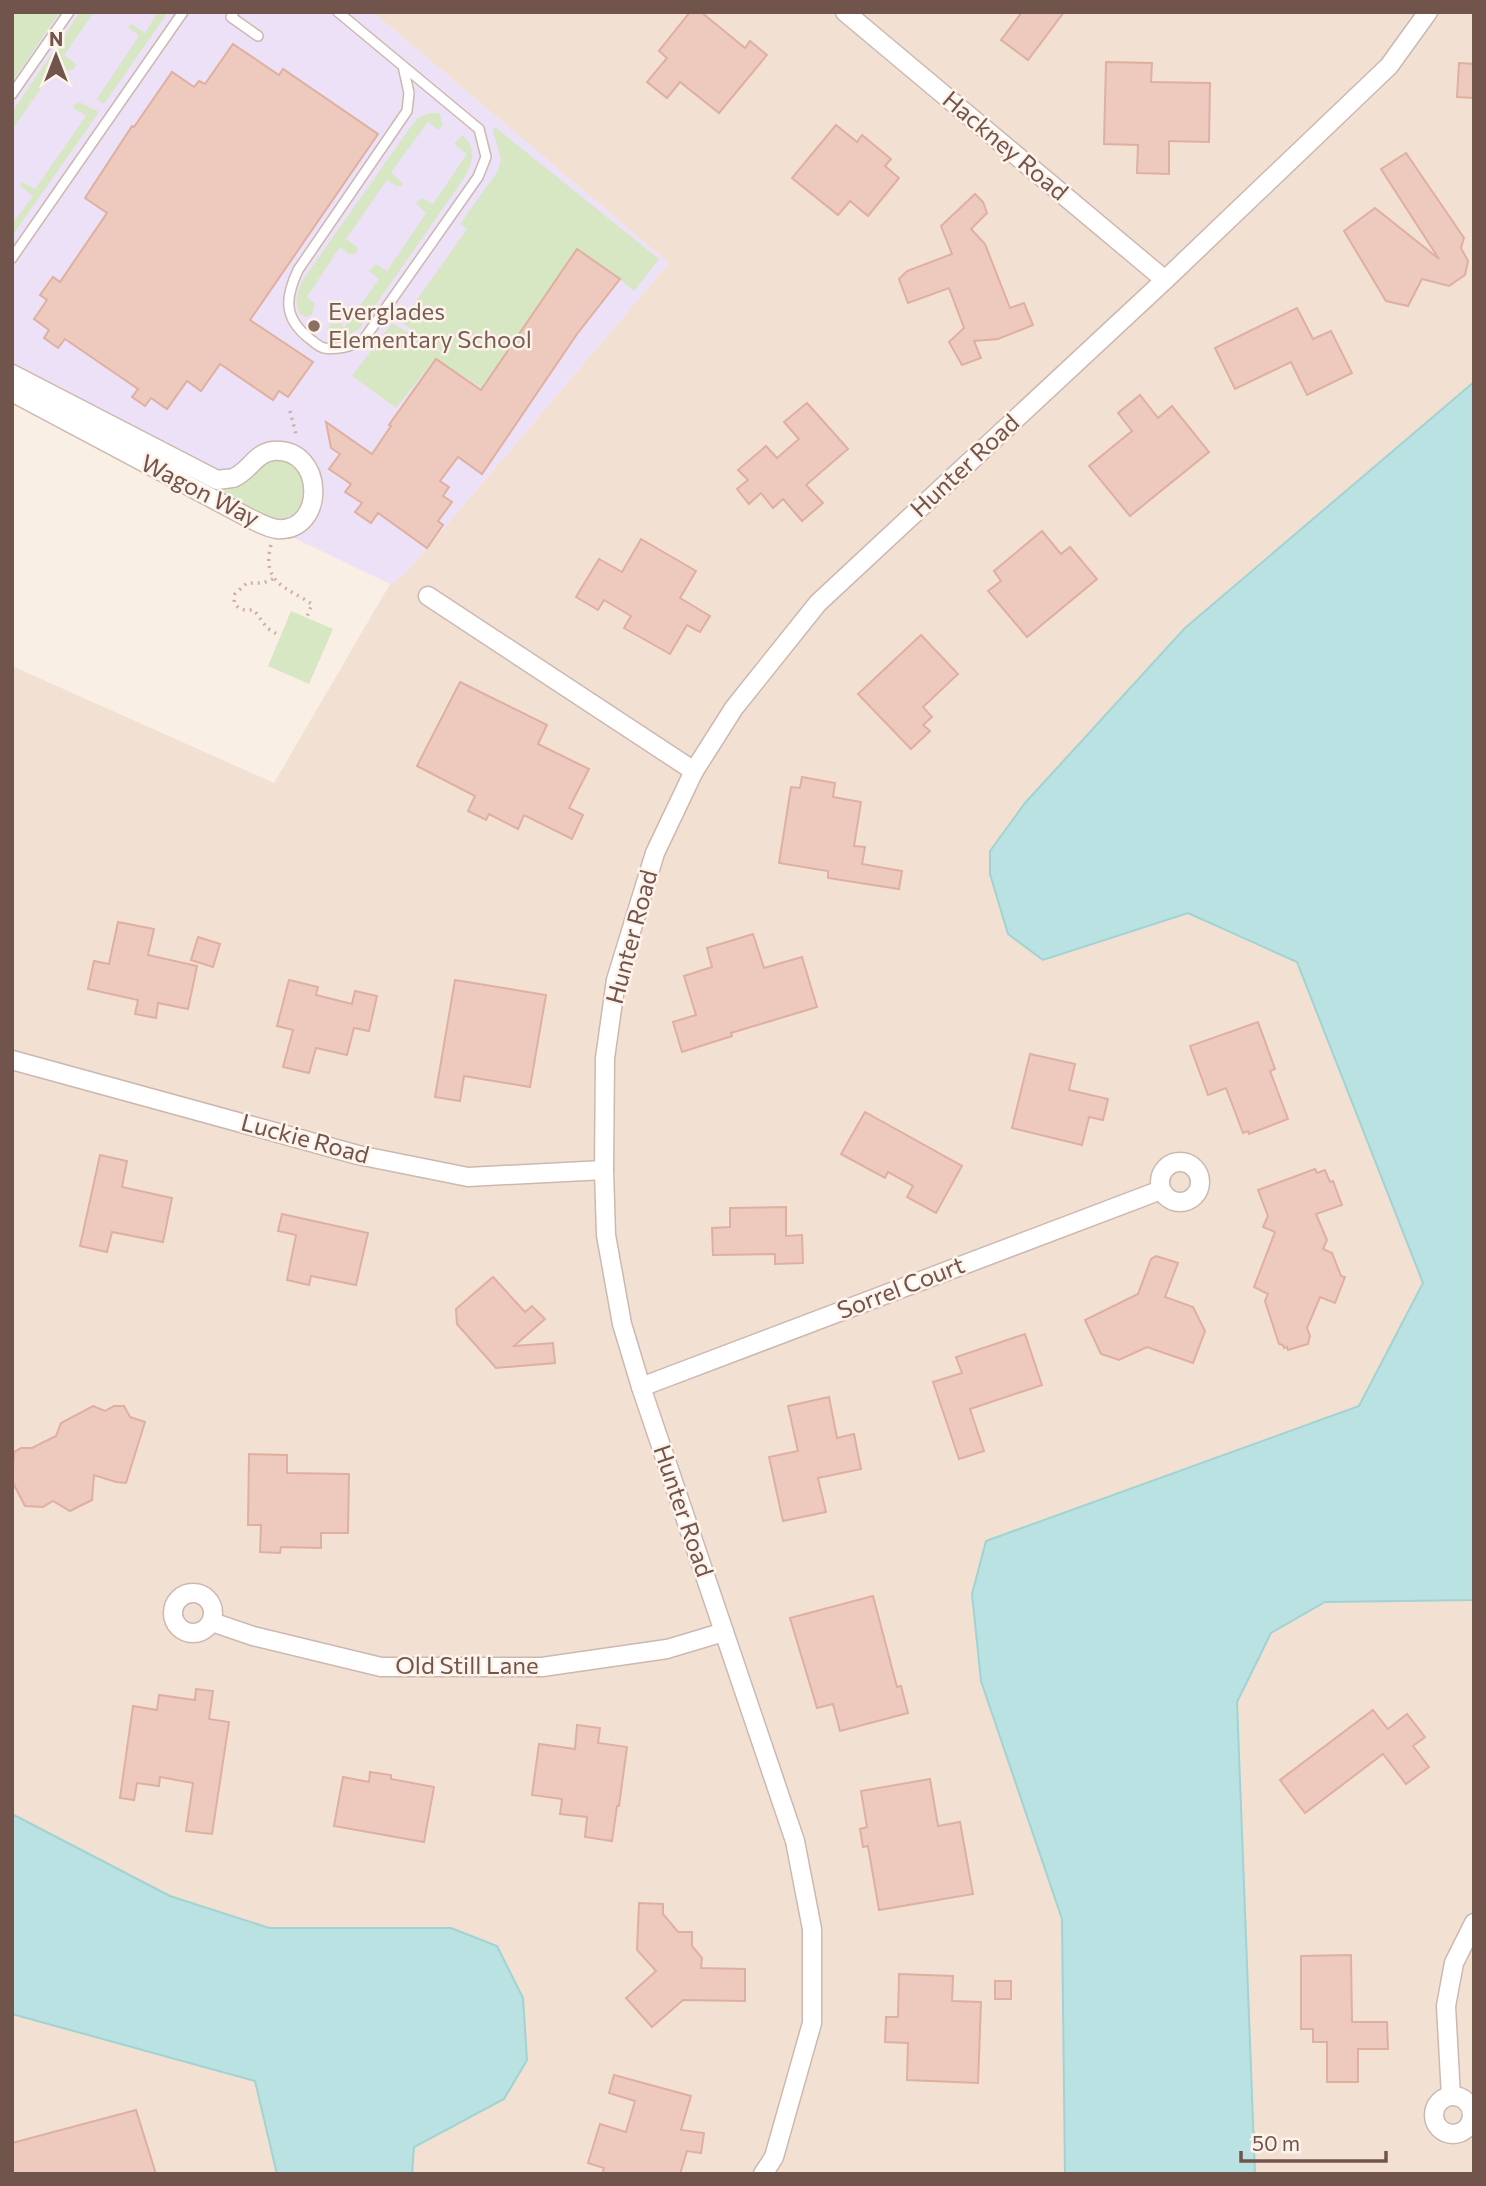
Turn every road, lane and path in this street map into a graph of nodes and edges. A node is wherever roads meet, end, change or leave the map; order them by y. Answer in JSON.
{"nodes":[{"id":1,"x":69,"y":12,"type":"edge"},
{"id":2,"x":183,"y":12,"type":"edge"},
{"id":3,"x":234,"y":12,"type":"edge"},
{"id":4,"x":338,"y":12,"type":"edge"},
{"id":5,"x":845,"y":12,"type":"edge"},
{"id":6,"x":1428,"y":12,"type":"edge"},
{"id":7,"x":258,"y":36,"type":"dead end"},
{"id":8,"x":403,"y":66,"type":"junction"},
{"id":9,"x":12,"y":94,"type":"edge"},
{"id":10,"x":12,"y":258,"type":"edge"},
{"id":11,"x":1165,"y":280,"type":"junction"},
{"id":12,"x":12,"y":374,"type":"edge"},
{"id":13,"x":12,"y":392,"type":"edge"},
{"id":14,"x":273,"y":540,"type":"dead end"},
{"id":15,"x":273,"y":579,"type":"junction"},
{"id":16,"x":428,"y":596,"type":"dead end"},
{"id":17,"x":307,"y":617,"type":"dead end"},
{"id":18,"x":281,"y":636,"type":"dead end"},
{"id":19,"x":694,"y":771,"type":"junction"},
{"id":20,"x":12,"y":1060,"type":"edge"},
{"id":21,"x":604,"y":1170,"type":"junction"},
{"id":22,"x":1161,"y":1190,"type":"dead end"},
{"id":23,"x":641,"y":1387,"type":"junction"},
{"id":24,"x":212,"y":1622,"type":"dead end"},
{"id":25,"x":724,"y":1632,"type":"junction"},
{"id":26,"x":1474,"y":1923,"type":"edge"},
{"id":27,"x":1451,"y":2096,"type":"dead end"},
{"id":28,"x":763,"y":2174,"type":"edge"}],
"edges":[{"from":1,"to":9,"type":"lane"},
{"from":2,"to":10,"type":"lane"},
{"from":3,"to":7,"type":"lane"},
{"from":4,"to":8,"type":"lane"},
{"from":5,"to":11,"type":"street","name":"Hackney Road"},
{"from":6,"to":11,"type":"street","name":"Hunter Road"},
{"from":8,"to":8,"type":"lane"},
{"from":11,"to":19,"type":"street","name":"Hunter Road"},
{"from":12,"to":13,"type":"street","name":"Wagon Way"},
{"from":14,"to":15,"type":"path"},
{"from":15,"to":17,"type":"path"},
{"from":15,"to":18,"type":"path"},
{"from":16,"to":19,"type":"street"},
{"from":19,"to":21,"type":"street","name":"Hunter Road"},
{"from":20,"to":21,"type":"street","name":"Luckie Road"},
{"from":21,"to":23,"type":"street","name":"Hunter Road"},
{"from":22,"to":23,"type":"street","name":"Sorrel Court"},
{"from":23,"to":25,"type":"street","name":"Hunter Road"},
{"from":24,"to":25,"type":"street","name":"Old Still Lane"},
{"from":25,"to":28,"type":"street","name":"Hunter Road"},
{"from":26,"to":27,"type":"street"}]}
